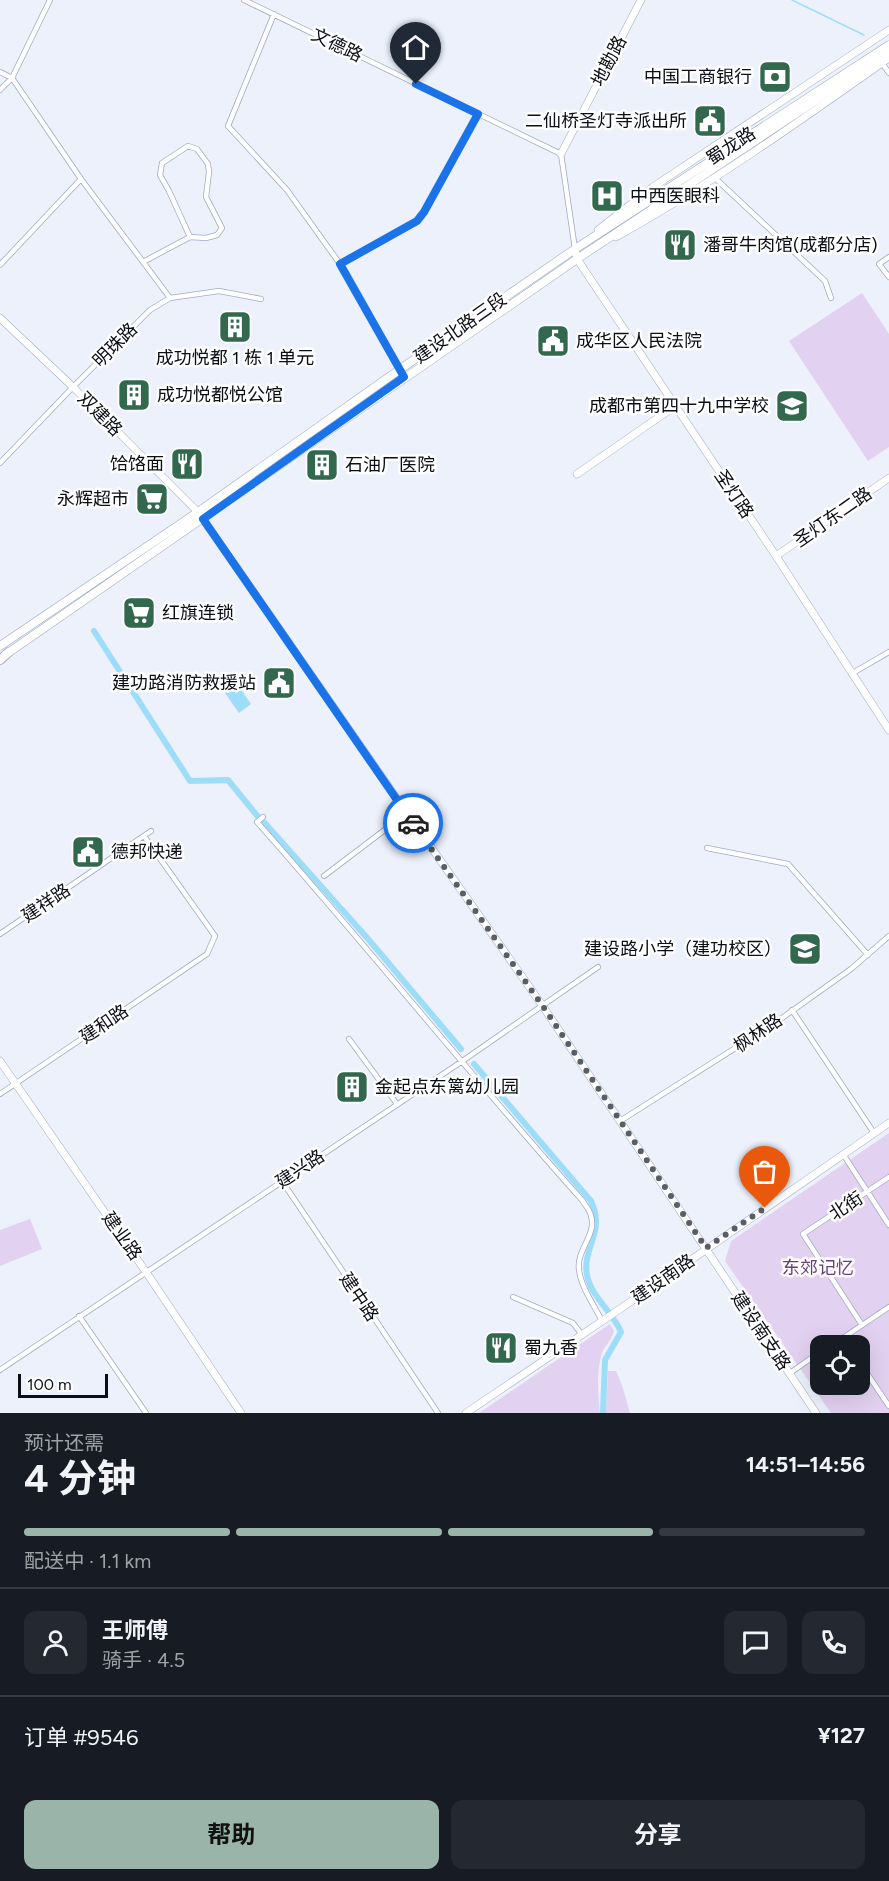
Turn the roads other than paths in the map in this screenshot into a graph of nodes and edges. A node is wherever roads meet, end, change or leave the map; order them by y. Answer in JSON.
{"nodes":[{"id":1,"x":50,"y":0,"type":"edge"},
{"id":2,"x":244,"y":0,"type":"edge"},
{"id":3,"x":641,"y":0,"type":"edge"},
{"id":4,"x":274,"y":14,"type":"junction"},
{"id":5,"x":889,"y":30,"type":"edge"},
{"id":6,"x":889,"y":45,"type":"edge"},
{"id":7,"x":889,"y":52,"type":"edge"},
{"id":8,"x":886,"y":60,"type":"edge"},
{"id":9,"x":0,"y":72,"type":"edge"},
{"id":10,"x":889,"y":73,"type":"edge"},
{"id":11,"x":12,"y":78,"type":"junction"},
{"id":12,"x":0,"y":90,"type":"edge"},
{"id":13,"x":478,"y":114,"type":"junction"},
{"id":14,"x":561,"y":154,"type":"junction"},
{"id":15,"x":716,"y":160,"type":"junction"},
{"id":16,"x":715,"y":178,"type":"junction"},
{"id":17,"x":81,"y":179,"type":"junction"},
{"id":18,"x":189,"y":237,"type":"junction"},
{"id":19,"x":575,"y":249,"type":"junction"},
{"id":20,"x":889,"y":258,"type":"edge"},
{"id":21,"x":577,"y":259,"type":"junction"},
{"id":22,"x":143,"y":262,"type":"junction"},
{"id":23,"x":340,"y":264,"type":"junction"},
{"id":24,"x":0,"y":265,"type":"edge"},
{"id":25,"x":889,"y":277,"type":"edge"},
{"id":26,"x":170,"y":298,"type":"junction"},
{"id":27,"x":831,"y":298,"type":"dead end"},
{"id":28,"x":261,"y":300,"type":"dead end"},
{"id":29,"x":0,"y":318,"type":"edge"},
{"id":30,"x":402,"y":373,"type":"junction"},
{"id":31,"x":72,"y":387,"type":"junction"},
{"id":32,"x":675,"y":406,"type":"junction"},
{"id":33,"x":0,"y":464,"type":"edge"},
{"id":34,"x":577,"y":474,"type":"dead end"},
{"id":35,"x":889,"y":478,"type":"edge"},
{"id":36,"x":200,"y":516,"type":"junction"},
{"id":37,"x":776,"y":556,"type":"junction"},
{"id":38,"x":0,"y":646,"type":"edge"},
{"id":39,"x":9,"y":652,"type":"joint"},
{"id":40,"x":889,"y":652,"type":"edge"},
{"id":41,"x":0,"y":659,"type":"edge"},
{"id":42,"x":851,"y":674,"type":"junction"},
{"id":43,"x":889,"y":730,"type":"edge"},
{"id":44,"x":407,"y":813,"type":"junction"},
{"id":45,"x":263,"y":817,"type":"dead end"},
{"id":46,"x":152,"y":831,"type":"dead end"},
{"id":47,"x":144,"y":836,"type":"junction"},
{"id":48,"x":707,"y":848,"type":"dead end"},
{"id":49,"x":324,"y":876,"type":"dead end"},
{"id":50,"x":0,"y":934,"type":"edge"},
{"id":51,"x":889,"y":936,"type":"edge"},
{"id":52,"x":868,"y":955,"type":"junction"},
{"id":53,"x":598,"y":968,"type":"dead end"},
{"id":54,"x":542,"y":1005,"type":"junction"},
{"id":55,"x":792,"y":1010,"type":"junction"},
{"id":56,"x":349,"y":1039,"type":"dead end"},
{"id":57,"x":0,"y":1060,"type":"edge"},
{"id":58,"x":461,"y":1062,"type":"junction"},
{"id":59,"x":16,"y":1083,"type":"junction"},
{"id":60,"x":0,"y":1094,"type":"edge"},
{"id":61,"x":397,"y":1104,"type":"junction"},
{"id":62,"x":620,"y":1122,"type":"junction"},
{"id":63,"x":889,"y":1123,"type":"edge"},
{"id":64,"x":874,"y":1134,"type":"junction"},
{"id":65,"x":843,"y":1154,"type":"junction"},
{"id":66,"x":889,"y":1178,"type":"edge"},
{"id":67,"x":282,"y":1181,"type":"junction"},
{"id":68,"x":867,"y":1192,"type":"junction"},
{"id":69,"x":889,"y":1225,"type":"edge"},
{"id":70,"x":706,"y":1248,"type":"junction"},
{"id":71,"x":146,"y":1272,"type":"junction"},
{"id":72,"x":513,"y":1297,"type":"dead end"},
{"id":73,"x":889,"y":1307,"type":"edge"},
{"id":74,"x":79,"y":1316,"type":"junction"},
{"id":75,"x":603,"y":1320,"type":"junction"},
{"id":76,"x":862,"y":1325,"type":"junction"},
{"id":77,"x":582,"y":1335,"type":"junction"},
{"id":78,"x":847,"y":1335,"type":"edge"},
{"id":79,"x":810,"y":1359,"type":"edge"},
{"id":80,"x":0,"y":1370,"type":"edge"},
{"id":81,"x":790,"y":1373,"type":"junction"},
{"id":82,"x":870,"y":1378,"type":"edge"},
{"id":83,"x":889,"y":1406,"type":"edge"},
{"id":84,"x":146,"y":1413,"type":"edge"},
{"id":85,"x":241,"y":1413,"type":"edge"},
{"id":86,"x":438,"y":1413,"type":"edge"},
{"id":87,"x":466,"y":1413,"type":"edge"},
{"id":88,"x":816,"y":1413,"type":"edge"}],
"edges":[{"from":1,"to":11,"type":"street"},
{"from":2,"to":4,"type":"street","name":"文德路"},
{"from":3,"to":14,"type":"street","name":"地勘路"},
{"from":4,"to":13,"type":"street","name":"文德路"},
{"from":4,"to":23,"type":"street"},
{"from":5,"to":19,"type":"street","name":"建设北路三段"},
{"from":6,"to":15,"type":"main road","name":"蜀龙路"},
{"from":7,"to":15,"type":"main road","name":"蜀龙路"},
{"from":8,"to":10,"type":"street"},
{"from":8,"to":16,"type":"street","name":"建设北路三段"},
{"from":9,"to":11,"type":"street"},
{"from":11,"to":12,"type":"street"},
{"from":11,"to":17,"type":"street"},
{"from":13,"to":14,"type":"street","name":"文德路"},
{"from":13,"to":23,"type":"street"},
{"from":14,"to":19,"type":"street"},
{"from":15,"to":19,"type":"main road","name":"蜀龙路"},
{"from":15,"to":21,"type":"main road"},
{"from":16,"to":21,"type":"street","name":"建设北路三段"},
{"from":16,"to":27,"type":"street"},
{"from":17,"to":22,"type":"street"},
{"from":17,"to":24,"type":"street"},
{"from":18,"to":18,"type":"street"},
{"from":18,"to":22,"type":"street"},
{"from":19,"to":21,"type":"street"},
{"from":19,"to":30,"type":"main road","name":"建设北路三段"},
{"from":20,"to":25,"type":"street"},
{"from":21,"to":30,"type":"main road","name":"建设北路三段"},
{"from":21,"to":32,"type":"street","name":"圣灯路"},
{"from":22,"to":26,"type":"street"},
{"from":23,"to":30,"type":"street"},
{"from":26,"to":28,"type":"street","name":"明珠路"},
{"from":26,"to":31,"type":"street","name":"明珠路"},
{"from":29,"to":31,"type":"street","name":"双建路"},
{"from":30,"to":36,"type":"main road","name":"建设北路三段"},
{"from":31,"to":33,"type":"street","name":"明珠路"},
{"from":31,"to":36,"type":"street","name":"双建路"},
{"from":32,"to":34,"type":"street"},
{"from":32,"to":37,"type":"street","name":"圣灯路"},
{"from":35,"to":37,"type":"street","name":"圣灯东二路"},
{"from":36,"to":38,"type":"main road","name":"建设北路三段"},
{"from":36,"to":39,"type":"main road","name":"建设北路三段"},
{"from":36,"to":44,"type":"street","name":"双建路"},
{"from":37,"to":42,"type":"street","name":"圣灯路"},
{"from":39,"to":41,"type":"highway"},
{"from":40,"to":42,"type":"street"},
{"from":42,"to":43,"type":"street","name":"圣灯路"},
{"from":44,"to":49,"type":"street"},
{"from":44,"to":54,"type":"street","name":"建设南支路"},
{"from":45,"to":58,"type":"street"},
{"from":46,"to":47,"type":"street","name":"建祥路"},
{"from":47,"to":50,"type":"street","name":"建祥路"},
{"from":47,"to":59,"type":"street","name":"建和路"},
{"from":48,"to":52,"type":"street"},
{"from":51,"to":52,"type":"street","name":"枫林路"},
{"from":52,"to":55,"type":"street","name":"枫林路"},
{"from":53,"to":54,"type":"street","name":"建兴路"},
{"from":54,"to":58,"type":"street","name":"建兴路"},
{"from":54,"to":62,"type":"street","name":"建设南支路"},
{"from":55,"to":62,"type":"street","name":"枫林路"},
{"from":55,"to":64,"type":"street"},
{"from":56,"to":61,"type":"street"},
{"from":57,"to":59,"type":"street","name":"建业路"},
{"from":58,"to":61,"type":"street","name":"建兴路"},
{"from":58,"to":75,"type":"street"},
{"from":59,"to":60,"type":"street","name":"建和路"},
{"from":59,"to":71,"type":"street","name":"建业路"},
{"from":61,"to":67,"type":"street","name":"建兴路"},
{"from":62,"to":70,"type":"street","name":"建设南支路"},
{"from":63,"to":64,"type":"street","name":"建设南路"},
{"from":64,"to":65,"type":"street","name":"建设南路"},
{"from":65,"to":68,"type":"street"},
{"from":65,"to":70,"type":"street","name":"建设南路"},
{"from":66,"to":68,"type":"street","name":"北街"},
{"from":67,"to":71,"type":"street","name":"建兴路"},
{"from":67,"to":86,"type":"street","name":"建中路"},
{"from":68,"to":69,"type":"street"},
{"from":68,"to":76,"type":"street","name":"北街"},
{"from":70,"to":75,"type":"street","name":"建设南路"},
{"from":70,"to":81,"type":"street","name":"建设南支路"},
{"from":71,"to":74,"type":"street","name":"建兴路"},
{"from":71,"to":85,"type":"street","name":"建业路"},
{"from":72,"to":77,"type":"street"},
{"from":73,"to":76,"type":"street"},
{"from":74,"to":80,"type":"street","name":"建兴路"},
{"from":74,"to":84,"type":"street"},
{"from":75,"to":77,"type":"street","name":"建设南路"},
{"from":76,"to":78,"type":"street"},
{"from":77,"to":87,"type":"street","name":"建设南路"},
{"from":79,"to":81,"type":"street"},
{"from":81,"to":88,"type":"street","name":"建设南支路"},
{"from":82,"to":83,"type":"street"}]}
